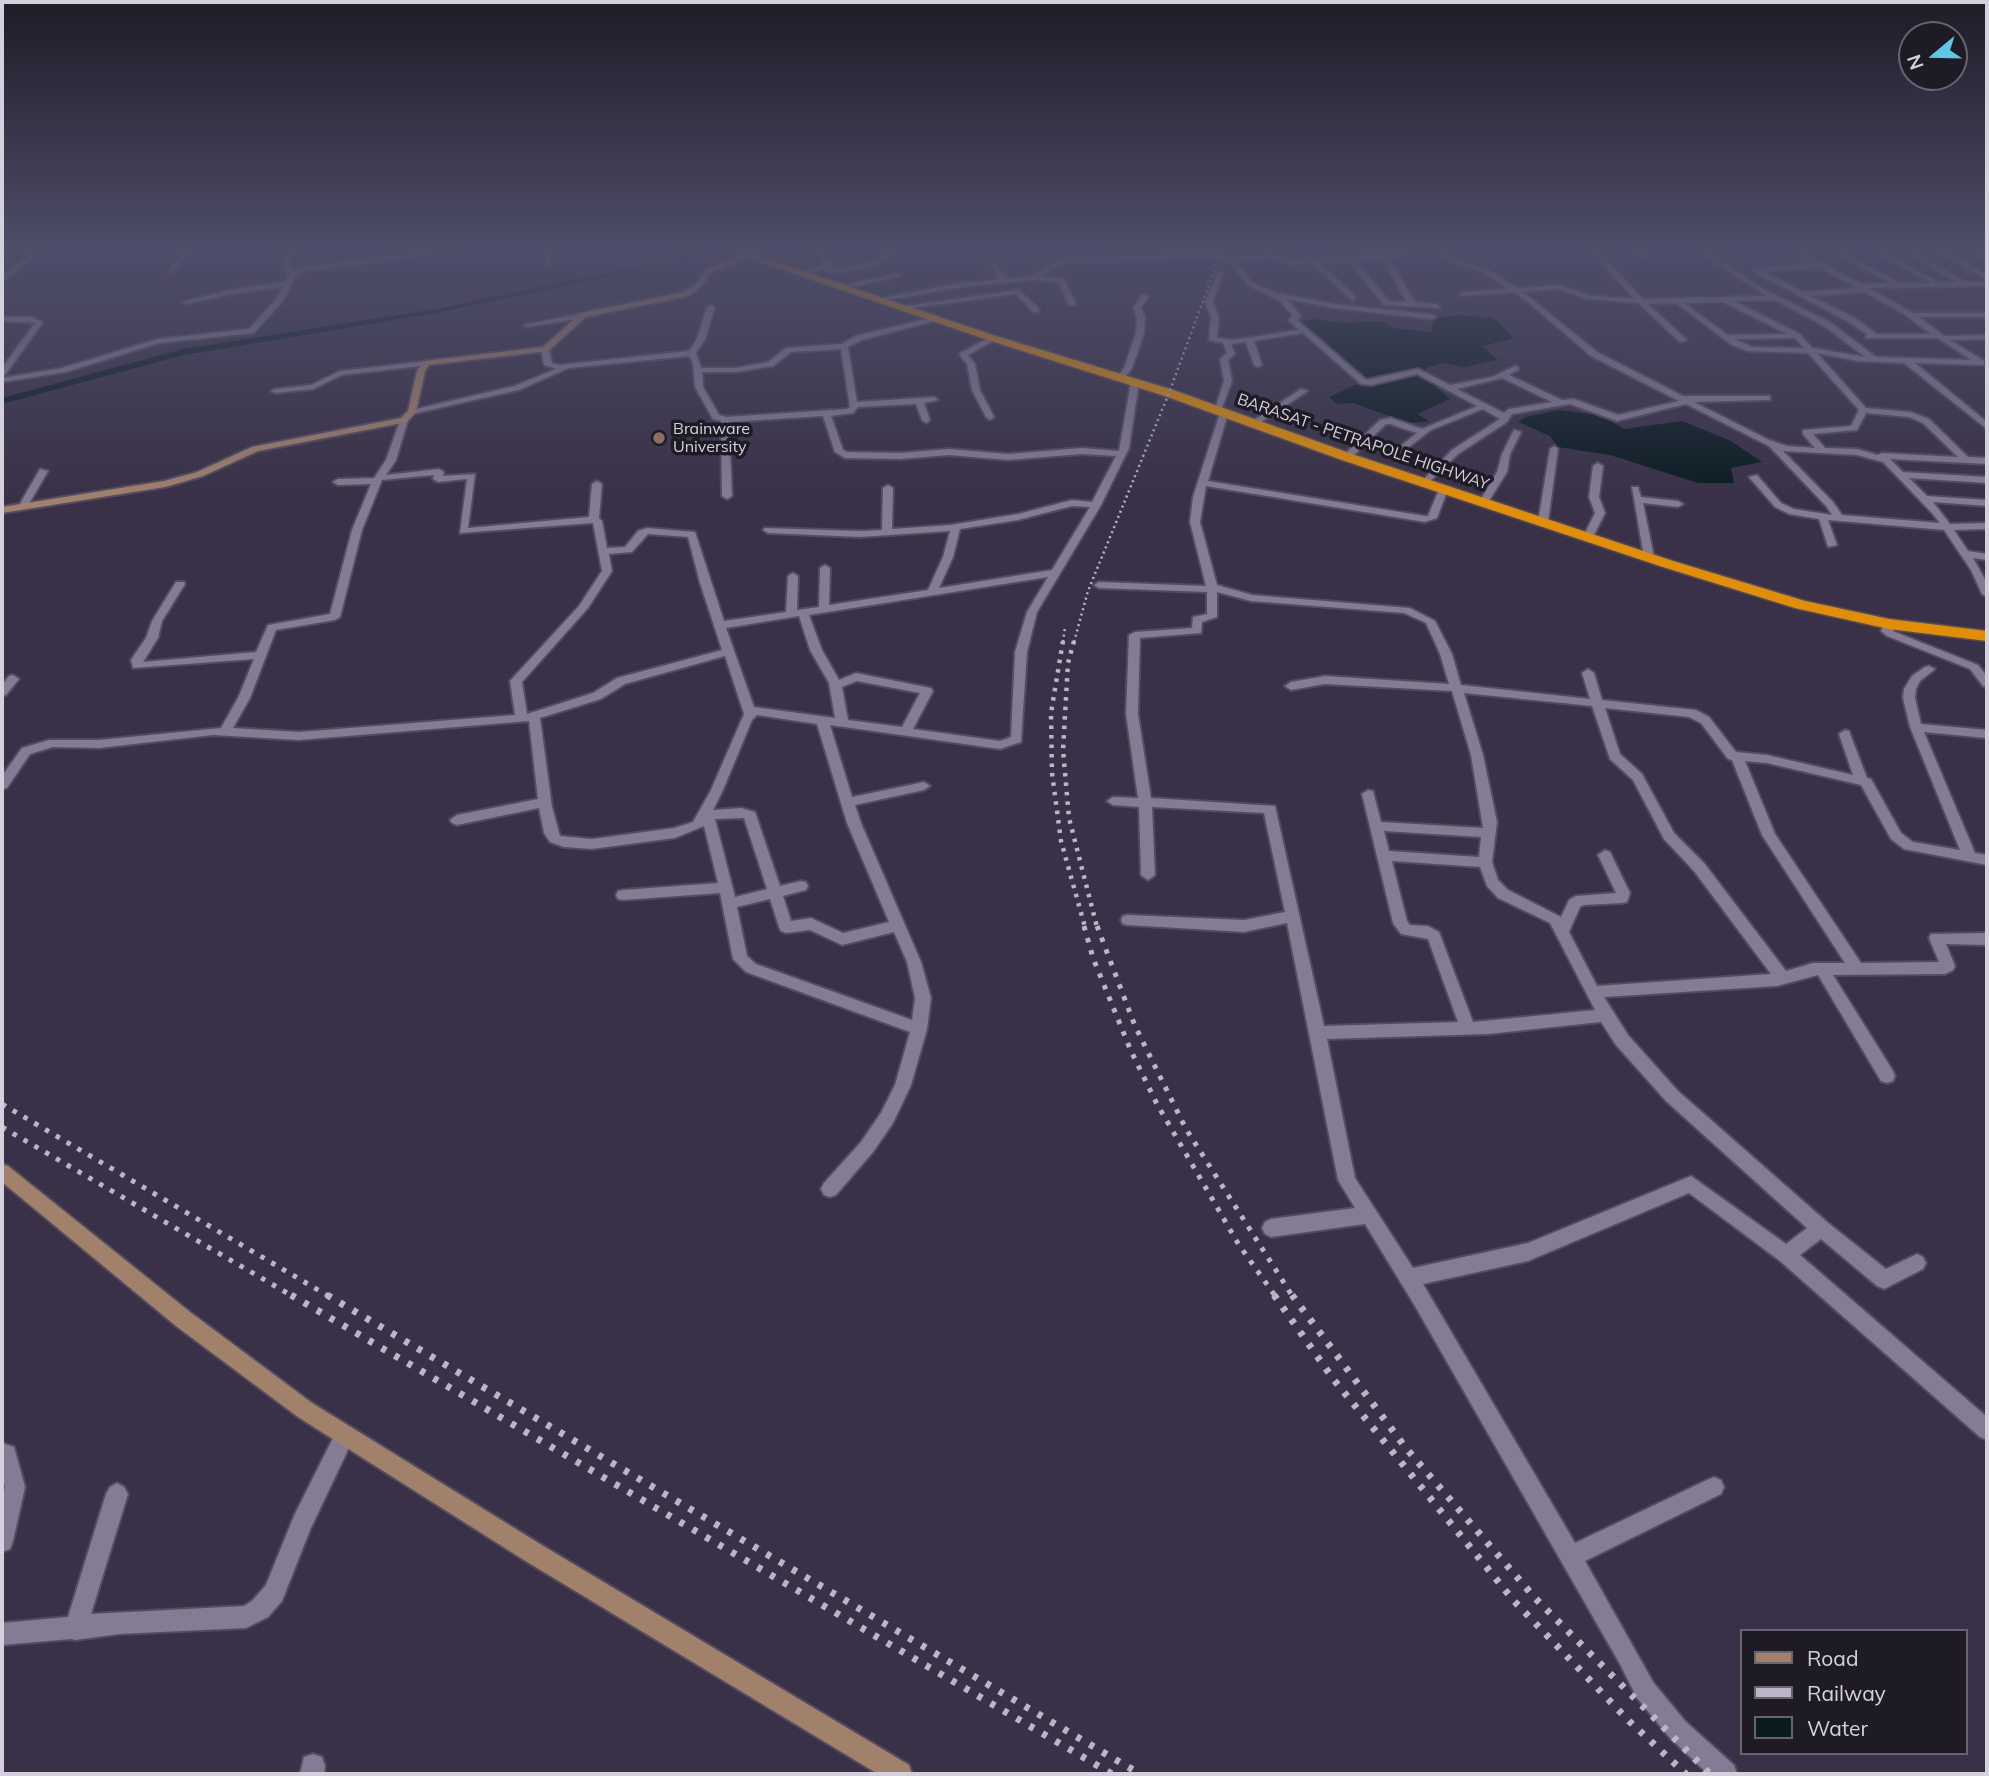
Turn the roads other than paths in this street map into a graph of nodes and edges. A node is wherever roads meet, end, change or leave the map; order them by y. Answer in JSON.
{"nodes":[{"id":1,"x":30,"y":335,"type":"edge"},
{"id":2,"x":215,"y":335,"type":"edge"},
{"id":3,"x":561,"y":335,"type":"edge"},
{"id":4,"x":702,"y":335,"type":"edge"},
{"id":5,"x":871,"y":335,"type":"edge"},
{"id":6,"x":983,"y":335,"type":"edge"},
{"id":7,"x":1139,"y":335,"type":"edge"},
{"id":8,"x":1213,"y":335,"type":"edge"},
{"id":9,"x":1277,"y":335,"type":"edge"},
{"id":10,"x":1309,"y":335,"type":"edge"},
{"id":11,"x":1571,"y":335,"type":"edge"},
{"id":12,"x":1677,"y":335,"type":"edge"},
{"id":13,"x":1724,"y":335,"type":"edge"},
{"id":14,"x":1938,"y":335,"type":"edge"},
{"id":15,"x":1797,"y":336,"type":"joint"},
{"id":16,"x":1845,"y":336,"type":"joint"},
{"id":17,"x":1875,"y":336,"type":"joint"},
{"id":18,"x":1727,"y":337,"type":"junction"},
{"id":19,"x":1941,"y":337,"type":"junction"},
{"id":20,"x":1987,"y":337,"type":"edge"},
{"id":21,"x":992,"y":338,"type":"junction"},
{"id":22,"x":1249,"y":339,"type":"junction"},
{"id":23,"x":1683,"y":340,"type":"dead end"},
{"id":24,"x":1226,"y":342,"type":"junction"},
{"id":25,"x":844,"y":346,"type":"junction"},
{"id":26,"x":545,"y":349,"type":"junction"},
{"id":27,"x":1811,"y":351,"type":"junction"},
{"id":28,"x":692,"y":353,"type":"junction"},
{"id":29,"x":1873,"y":359,"type":"junction"},
{"id":30,"x":1907,"y":361,"type":"junction"},
{"id":31,"x":427,"y":363,"type":"junction"},
{"id":32,"x":1984,"y":365,"type":"edge"},
{"id":33,"x":570,"y":366,"type":"junction"},
{"id":34,"x":1258,"y":366,"type":"dead end"},
{"id":35,"x":1515,"y":368,"type":"dead end"},
{"id":36,"x":696,"y":370,"type":"junction"},
{"id":37,"x":2,"y":373,"type":"edge"},
{"id":38,"x":1503,"y":375,"type":"junction"},
{"id":39,"x":1120,"y":378,"type":"junction"},
{"id":40,"x":2,"y":380,"type":"edge"},
{"id":41,"x":1135,"y":382,"type":"junction"},
{"id":42,"x":1448,"y":388,"type":"junction"},
{"id":43,"x":275,"y":390,"type":"dead end"},
{"id":44,"x":1304,"y":391,"type":"dead end"},
{"id":45,"x":1767,"y":398,"type":"dead end"},
{"id":46,"x":934,"y":400,"type":"dead end"},
{"id":47,"x":1687,"y":400,"type":"junction"},
{"id":48,"x":919,"y":401,"type":"junction"},
{"id":49,"x":1559,"y":402,"type":"junction"},
{"id":50,"x":854,"y":405,"type":"junction"},
{"id":51,"x":1484,"y":406,"type":"junction"},
{"id":52,"x":1863,"y":410,"type":"junction"},
{"id":53,"x":412,"y":411,"type":"junction"},
{"id":54,"x":1221,"y":412,"type":"junction"},
{"id":55,"x":826,"y":414,"type":"junction"},
{"id":56,"x":990,"y":416,"type":"dead end"},
{"id":57,"x":1504,"y":417,"type":"junction"},
{"id":58,"x":404,"y":420,"type":"junction"},
{"id":59,"x":725,"y":420,"type":"junction"},
{"id":60,"x":926,"y":420,"type":"dead end"},
{"id":61,"x":1252,"y":424,"type":"junction"},
{"id":62,"x":1987,"y":426,"type":"edge"},
{"id":63,"x":1422,"y":432,"type":"junction"},
{"id":64,"x":1517,"y":432,"type":"dead end"},
{"id":65,"x":1773,"y":446,"type":"junction"},
{"id":66,"x":1554,"y":449,"type":"dead end"},
{"id":67,"x":1401,"y":450,"type":"dead end"},
{"id":68,"x":1824,"y":451,"type":"junction"},
{"id":69,"x":1122,"y":454,"type":"junction"},
{"id":70,"x":1877,"y":456,"type":"junction"},
{"id":71,"x":1347,"y":457,"type":"junction"},
{"id":72,"x":1966,"y":460,"type":"junction"},
{"id":73,"x":1987,"y":461,"type":"edge"},
{"id":74,"x":1598,"y":466,"type":"dead end"},
{"id":75,"x":43,"y":471,"type":"dead end"},
{"id":76,"x":1904,"y":475,"type":"junction"},
{"id":77,"x":1754,"y":477,"type":"dead end"},
{"id":78,"x":378,"y":480,"type":"junction"},
{"id":79,"x":1987,"y":480,"type":"edge"},
{"id":80,"x":338,"y":482,"type":"dead end"},
{"id":81,"x":1203,"y":483,"type":"junction"},
{"id":82,"x":1425,"y":483,"type":"junction"},
{"id":83,"x":597,"y":484,"type":"dead end"},
{"id":84,"x":888,"y":488,"type":"dead end"},
{"id":85,"x":1443,"y":489,"type":"junction"},
{"id":86,"x":727,"y":496,"type":"dead end"},
{"id":87,"x":1926,"y":499,"type":"junction"},
{"id":88,"x":1484,"y":502,"type":"junction"},
{"id":89,"x":1987,"y":503,"type":"edge"},
{"id":90,"x":1678,"y":504,"type":"dead end"},
{"id":91,"x":1096,"y":505,"type":"junction"},
{"id":92,"x":23,"y":507,"type":"junction"},
{"id":93,"x":2,"y":510,"type":"edge"},
{"id":94,"x":1825,"y":517,"type":"junction"},
{"id":95,"x":1838,"y":517,"type":"junction"},
{"id":96,"x":594,"y":518,"type":"junction"},
{"id":97,"x":1543,"y":522,"type":"junction"},
{"id":98,"x":1987,"y":526,"type":"edge"},
{"id":99,"x":956,"y":527,"type":"junction"},
{"id":100,"x":1947,"y":527,"type":"junction"},
{"id":101,"x":768,"y":530,"type":"dead end"},
{"id":102,"x":887,"y":531,"type":"junction"},
{"id":103,"x":1588,"y":537,"type":"junction"},
{"id":104,"x":1832,"y":545,"type":"dead end"},
{"id":105,"x":604,"y":551,"type":"junction"},
{"id":106,"x":1965,"y":554,"type":"junction"},
{"id":107,"x":1987,"y":556,"type":"edge"},
{"id":108,"x":1649,"y":557,"type":"junction"},
{"id":109,"x":825,"y":568,"type":"dead end"},
{"id":110,"x":1055,"y":573,"type":"junction"},
{"id":111,"x":793,"y":576,"type":"dead end"},
{"id":112,"x":180,"y":584,"type":"dead end"},
{"id":113,"x":1098,"y":585,"type":"dead end"},
{"id":114,"x":1212,"y":588,"type":"junction"},
{"id":115,"x":932,"y":592,"type":"junction"},
{"id":116,"x":1987,"y":594,"type":"edge"},
{"id":117,"x":824,"y":610,"type":"junction"},
{"id":118,"x":797,"y":614,"type":"junction"},
{"id":119,"x":1889,"y":624,"type":"junction"},
{"id":120,"x":721,"y":625,"type":"junction"},
{"id":121,"x":1987,"y":636,"type":"edge"},
{"id":122,"x":730,"y":651,"type":"junction"},
{"id":123,"x":262,"y":655,"type":"junction"},
{"id":124,"x":1974,"y":667,"type":"junction"},
{"id":125,"x":1930,"y":669,"type":"dead end"},
{"id":126,"x":1987,"y":670,"type":"edge"},
{"id":127,"x":1588,"y":673,"type":"dead end"},
{"id":128,"x":13,"y":679,"type":"dead end"},
{"id":129,"x":1987,"y":683,"type":"edge"},
{"id":130,"x":836,"y":685,"type":"junction"},
{"id":131,"x":1292,"y":686,"type":"dead end"},
{"id":132,"x":1455,"y":688,"type":"junction"},
{"id":133,"x":2,"y":692,"type":"edge"},
{"id":134,"x":1598,"y":702,"type":"junction"},
{"id":135,"x":750,"y":713,"type":"junction"},
{"id":136,"x":526,"y":717,"type":"junction"},
{"id":137,"x":822,"y":719,"type":"junction"},
{"id":138,"x":842,"y":722,"type":"junction"},
{"id":139,"x":1916,"y":727,"type":"junction"},
{"id":140,"x":225,"y":731,"type":"junction"},
{"id":141,"x":906,"y":731,"type":"junction"},
{"id":142,"x":1845,"y":734,"type":"dead end"},
{"id":143,"x":1987,"y":734,"type":"edge"},
{"id":144,"x":1737,"y":757,"type":"junction"},
{"id":145,"x":1861,"y":779,"type":"junction"},
{"id":146,"x":2,"y":785,"type":"edge"},
{"id":147,"x":924,"y":786,"type":"dead end"},
{"id":148,"x":1368,"y":794,"type":"dead end"},
{"id":149,"x":1113,"y":801,"type":"dead end"},
{"id":150,"x":544,"y":802,"type":"junction"},
{"id":151,"x":848,"y":802,"type":"junction"},
{"id":152,"x":1145,"y":803,"type":"junction"},
{"id":153,"x":706,"y":813,"type":"junction"},
{"id":154,"x":457,"y":820,"type":"dead end"},
{"id":155,"x":1376,"y":826,"type":"junction"},
{"id":156,"x":1489,"y":833,"type":"junction"},
{"id":157,"x":1605,"y":855,"type":"dead end"},
{"id":158,"x":1383,"y":856,"type":"junction"},
{"id":159,"x":1970,"y":857,"type":"junction"},
{"id":160,"x":1987,"y":860,"type":"edge"},
{"id":161,"x":1485,"y":862,"type":"junction"},
{"id":162,"x":1147,"y":875,"type":"dead end"},
{"id":163,"x":801,"y":886,"type":"dead end"},
{"id":164,"x":724,"y":888,"type":"junction"},
{"id":165,"x":774,"y":892,"type":"junction"},
{"id":166,"x":623,"y":895,"type":"dead end"},
{"id":167,"x":728,"y":904,"type":"junction"},
{"id":168,"x":1293,"y":916,"type":"junction"},
{"id":169,"x":1128,"y":920,"type":"dead end"},
{"id":170,"x":898,"y":925,"type":"junction"},
{"id":171,"x":1563,"y":930,"type":"junction"},
{"id":172,"x":1987,"y":939,"type":"edge"},
{"id":173,"x":1822,"y":969,"type":"junction"},
{"id":174,"x":1857,"y":969,"type":"junction"},
{"id":175,"x":1782,"y":978,"type":"junction"},
{"id":176,"x":1592,"y":992,"type":"junction"},
{"id":177,"x":1605,"y":1015,"type":"junction"},
{"id":178,"x":1468,"y":1029,"type":"junction"},
{"id":179,"x":919,"y":1030,"type":"junction"},
{"id":180,"x":1318,"y":1033,"type":"junction"},
{"id":181,"x":1887,"y":1076,"type":"dead end"},
{"id":182,"x":2,"y":1172,"type":"edge"},
{"id":183,"x":830,"y":1189,"type":"dead end"},
{"id":184,"x":1369,"y":1215,"type":"junction"},
{"id":185,"x":1271,"y":1228,"type":"dead end"},
{"id":186,"x":1821,"y":1228,"type":"junction"},
{"id":187,"x":1786,"y":1255,"type":"junction"},
{"id":188,"x":1917,"y":1263,"type":"dead end"},
{"id":189,"x":1409,"y":1278,"type":"junction"},
{"id":190,"x":1987,"y":1430,"type":"edge"},
{"id":191,"x":345,"y":1435,"type":"junction"},
{"id":192,"x":2,"y":1453,"type":"edge"},
{"id":193,"x":1714,"y":1488,"type":"dead end"},
{"id":194,"x":117,"y":1494,"type":"dead end"},
{"id":195,"x":2,"y":1541,"type":"edge"},
{"id":196,"x":1571,"y":1556,"type":"junction"},
{"id":197,"x":75,"y":1629,"type":"junction"},
{"id":198,"x":2,"y":1634,"type":"edge"},
{"id":199,"x":900,"y":1774,"type":"edge"},
{"id":200,"x":1725,"y":1774,"type":"edge"}],
"edges":[{"from":1,"to":37,"type":"street"},
{"from":2,"to":40,"type":"street"},
{"from":3,"to":26,"type":"street"},
{"from":4,"to":28,"type":"street"},
{"from":5,"to":25,"type":"street"},
{"from":6,"to":21,"type":"highway","name":"BARASAT - PETRAPOLE HIGHWAY"},
{"from":7,"to":39,"type":"street"},
{"from":8,"to":24,"type":"street"},
{"from":9,"to":22,"type":"street"},
{"from":10,"to":42,"type":"street"},
{"from":11,"to":47,"type":"street"},
{"from":12,"to":23,"type":"street"},
{"from":13,"to":18,"type":"street"},
{"from":14,"to":19,"type":"street"},
{"from":15,"to":18,"type":"street"},
{"from":15,"to":27,"type":"street"},
{"from":16,"to":17,"type":"street"},
{"from":16,"to":29,"type":"street"},
{"from":17,"to":19,"type":"street"},
{"from":18,"to":27,"type":"street"},
{"from":19,"to":20,"type":"street"},
{"from":19,"to":32,"type":"street"},
{"from":21,"to":39,"type":"highway","name":"BARASAT - PETRAPOLE HIGHWAY"},
{"from":21,"to":56,"type":"street"},
{"from":22,"to":24,"type":"street"},
{"from":22,"to":34,"type":"street"},
{"from":24,"to":54,"type":"street"},
{"from":25,"to":36,"type":"street"},
{"from":25,"to":50,"type":"street"},
{"from":26,"to":31,"type":"street"},
{"from":26,"to":33,"type":"street"},
{"from":27,"to":29,"type":"street"},
{"from":27,"to":52,"type":"street"},
{"from":28,"to":33,"type":"street"},
{"from":28,"to":36,"type":"street"},
{"from":29,"to":30,"type":"street"},
{"from":30,"to":32,"type":"street"},
{"from":30,"to":62,"type":"street"},
{"from":31,"to":43,"type":"street"},
{"from":31,"to":53,"type":"street"},
{"from":33,"to":53,"type":"street"},
{"from":35,"to":38,"type":"street"},
{"from":36,"to":59,"type":"street"},
{"from":38,"to":42,"type":"street"},
{"from":38,"to":49,"type":"street"},
{"from":39,"to":41,"type":"highway","name":"BARASAT - PETRAPOLE HIGHWAY"},
{"from":41,"to":54,"type":"highway","name":"BARASAT - PETRAPOLE HIGHWAY"},
{"from":41,"to":69,"type":"street"},
{"from":42,"to":51,"type":"street"},
{"from":44,"to":61,"type":"street"},
{"from":45,"to":47,"type":"street"},
{"from":46,"to":48,"type":"street"},
{"from":47,"to":49,"type":"street"},
{"from":47,"to":65,"type":"street"},
{"from":48,"to":50,"type":"street"},
{"from":48,"to":60,"type":"street"},
{"from":49,"to":57,"type":"street"},
{"from":50,"to":55,"type":"street"},
{"from":51,"to":57,"type":"street"},
{"from":51,"to":63,"type":"street"},
{"from":52,"to":68,"type":"street"},
{"from":52,"to":72,"type":"street"},
{"from":53,"to":58,"type":"street"},
{"from":54,"to":61,"type":"highway","name":"BARASAT - PETRAPOLE HIGHWAY"},
{"from":54,"to":81,"type":"street"},
{"from":55,"to":59,"type":"street"},
{"from":55,"to":69,"type":"street"},
{"from":57,"to":82,"type":"street"},
{"from":58,"to":78,"type":"street"},
{"from":58,"to":92,"type":"street"},
{"from":59,"to":86,"type":"street"},
{"from":61,"to":71,"type":"highway","name":"BARASAT - PETRAPOLE HIGHWAY"},
{"from":63,"to":67,"type":"street"},
{"from":63,"to":71,"type":"street"},
{"from":64,"to":88,"type":"street"},
{"from":65,"to":68,"type":"street"},
{"from":65,"to":95,"type":"street"},
{"from":66,"to":97,"type":"street"},
{"from":68,"to":70,"type":"street"},
{"from":69,"to":91,"type":"street"},
{"from":70,"to":72,"type":"street"},
{"from":70,"to":76,"type":"street"},
{"from":71,"to":82,"type":"highway","name":"BARASAT - PETRAPOLE HIGHWAY"},
{"from":72,"to":73,"type":"street"},
{"from":74,"to":103,"type":"street"},
{"from":75,"to":92,"type":"street"},
{"from":76,"to":79,"type":"street"},
{"from":76,"to":87,"type":"street"},
{"from":77,"to":94,"type":"street"},
{"from":78,"to":80,"type":"street"},
{"from":78,"to":96,"type":"street"},
{"from":78,"to":123,"type":"street"},
{"from":81,"to":85,"type":"street"},
{"from":81,"to":114,"type":"street"},
{"from":82,"to":85,"type":"highway","name":"BARASAT - PETRAPOLE HIGHWAY"},
{"from":83,"to":96,"type":"street"},
{"from":84,"to":102,"type":"street"},
{"from":85,"to":88,"type":"highway","name":"BARASAT - PETRAPOLE HIGHWAY"},
{"from":87,"to":89,"type":"street"},
{"from":87,"to":100,"type":"street"},
{"from":88,"to":97,"type":"highway","name":"BARASAT - PETRAPOLE HIGHWAY"},
{"from":90,"to":108,"type":"street"},
{"from":91,"to":99,"type":"street"},
{"from":91,"to":110,"type":"street"},
{"from":92,"to":93,"type":"street"},
{"from":94,"to":95,"type":"street"},
{"from":94,"to":104,"type":"street"},
{"from":95,"to":100,"type":"street"},
{"from":96,"to":105,"type":"street"},
{"from":97,"to":103,"type":"highway","name":"BARASAT - PETRAPOLE HIGHWAY"},
{"from":98,"to":100,"type":"street"},
{"from":99,"to":102,"type":"street"},
{"from":99,"to":115,"type":"street"},
{"from":100,"to":106,"type":"street"},
{"from":101,"to":102,"type":"street"},
{"from":103,"to":108,"type":"highway","name":"BARASAT - PETRAPOLE HIGHWAY"},
{"from":105,"to":120,"type":"street"},
{"from":105,"to":136,"type":"street"},
{"from":106,"to":107,"type":"street"},
{"from":106,"to":116,"type":"street"},
{"from":108,"to":119,"type":"highway","name":"BARASAT - PETRAPOLE HIGHWAY"},
{"from":109,"to":117,"type":"street"},
{"from":110,"to":115,"type":"street"},
{"from":110,"to":141,"type":"street"},
{"from":111,"to":118,"type":"street"},
{"from":112,"to":123,"type":"street"},
{"from":113,"to":114,"type":"street"},
{"from":114,"to":132,"type":"street"},
{"from":114,"to":152,"type":"street"},
{"from":115,"to":117,"type":"street"},
{"from":117,"to":118,"type":"street"},
{"from":118,"to":120,"type":"street"},
{"from":118,"to":130,"type":"street"},
{"from":119,"to":121,"type":"highway","name":"BARASAT - PETRAPOLE HIGHWAY"},
{"from":119,"to":124,"type":"street"},
{"from":120,"to":122,"type":"street"},
{"from":122,"to":135,"type":"street"},
{"from":122,"to":136,"type":"street"},
{"from":123,"to":140,"type":"street"},
{"from":124,"to":126,"type":"street"},
{"from":124,"to":129,"type":"street"},
{"from":125,"to":139,"type":"street"},
{"from":127,"to":134,"type":"street"},
{"from":128,"to":133,"type":"street"},
{"from":130,"to":138,"type":"street"},
{"from":130,"to":141,"type":"street"},
{"from":131,"to":132,"type":"street"},
{"from":132,"to":134,"type":"street"},
{"from":132,"to":156,"type":"street"},
{"from":134,"to":144,"type":"street"},
{"from":134,"to":175,"type":"street"},
{"from":135,"to":137,"type":"street"},
{"from":135,"to":153,"type":"street"},
{"from":136,"to":140,"type":"street"},
{"from":136,"to":150,"type":"street"},
{"from":137,"to":138,"type":"street"},
{"from":137,"to":151,"type":"street"},
{"from":138,"to":141,"type":"street"},
{"from":139,"to":143,"type":"street"},
{"from":139,"to":159,"type":"street"},
{"from":140,"to":146,"type":"street"},
{"from":142,"to":145,"type":"street"},
{"from":144,"to":145,"type":"street"},
{"from":144,"to":174,"type":"street"},
{"from":145,"to":159,"type":"street"},
{"from":147,"to":151,"type":"street"},
{"from":148,"to":155,"type":"street"},
{"from":149,"to":152,"type":"street"},
{"from":150,"to":153,"type":"street"},
{"from":150,"to":154,"type":"street"},
{"from":151,"to":170,"type":"street"},
{"from":152,"to":162,"type":"street"},
{"from":152,"to":168,"type":"street"},
{"from":153,"to":164,"type":"street"},
{"from":153,"to":165,"type":"street"},
{"from":155,"to":156,"type":"street"},
{"from":155,"to":158,"type":"street"},
{"from":156,"to":161,"type":"street"},
{"from":157,"to":171,"type":"street"},
{"from":158,"to":161,"type":"street"},
{"from":158,"to":178,"type":"street"},
{"from":159,"to":160,"type":"street"},
{"from":161,"to":171,"type":"street"},
{"from":163,"to":165,"type":"street"},
{"from":164,"to":166,"type":"street"},
{"from":164,"to":167,"type":"street"},
{"from":165,"to":167,"type":"street"},
{"from":165,"to":170,"type":"street"},
{"from":167,"to":179,"type":"street"},
{"from":168,"to":169,"type":"street"},
{"from":168,"to":180,"type":"street"},
{"from":170,"to":179,"type":"street"},
{"from":171,"to":176,"type":"street"},
{"from":172,"to":174,"type":"street"},
{"from":173,"to":174,"type":"street"},
{"from":173,"to":175,"type":"street"},
{"from":173,"to":181,"type":"street"},
{"from":175,"to":176,"type":"street"},
{"from":176,"to":177,"type":"street"},
{"from":177,"to":178,"type":"street"},
{"from":177,"to":186,"type":"street"},
{"from":178,"to":180,"type":"street"},
{"from":179,"to":183,"type":"street"},
{"from":180,"to":184,"type":"street"},
{"from":182,"to":191,"type":"street"},
{"from":184,"to":185,"type":"street"},
{"from":184,"to":189,"type":"street"},
{"from":186,"to":187,"type":"street"},
{"from":186,"to":188,"type":"street"},
{"from":187,"to":189,"type":"street"},
{"from":187,"to":190,"type":"street"},
{"from":189,"to":196,"type":"street"},
{"from":191,"to":197,"type":"street"},
{"from":191,"to":199,"type":"street"},
{"from":192,"to":195,"type":"street"},
{"from":193,"to":196,"type":"street"},
{"from":194,"to":197,"type":"street"},
{"from":196,"to":200,"type":"street"},
{"from":197,"to":198,"type":"street"}]}
